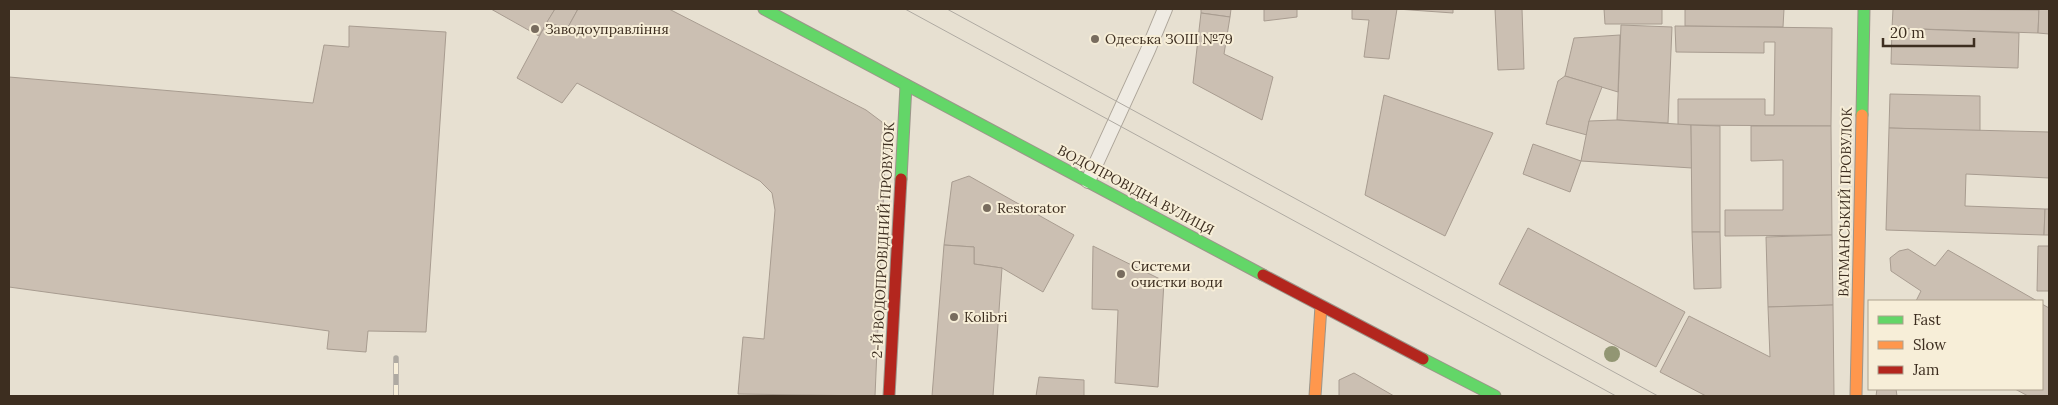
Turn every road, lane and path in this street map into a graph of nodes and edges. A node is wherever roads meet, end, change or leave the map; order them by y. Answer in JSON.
{"nodes":[{"id":1,"x":764,"y":9,"type":"edge"},
{"id":2,"x":1165,"y":9,"type":"edge"},
{"id":3,"x":1864,"y":9,"type":"edge"},
{"id":4,"x":906,"y":85,"type":"junction"},
{"id":5,"x":1088,"y":181,"type":"junction"},
{"id":6,"x":1321,"y":306,"type":"junction"},
{"id":7,"x":889,"y":396,"type":"edge"},
{"id":8,"x":1315,"y":396,"type":"edge"},
{"id":9,"x":1495,"y":396,"type":"edge"},
{"id":10,"x":1856,"y":396,"type":"edge"}],
"edges":[{"from":1,"to":4,"type":"main road","name":"ВОДОПРОВІДНА ВУЛИЦЯ"},
{"from":2,"to":5,"type":"lane"},
{"from":3,"to":10,"type":"main road","name":"ВАТМАНСЬКИЙ ПРОВУЛОК"},
{"from":4,"to":5,"type":"main road","name":"ВОДОПРОВІДНА ВУЛИЦЯ"},
{"from":4,"to":7,"type":"main road","name":"2-Й ВОДОПРОВІДНИЙ ПРОВУЛОК"},
{"from":5,"to":6,"type":"main road","name":"ВОДОПРОВІДНА ВУЛИЦЯ"},
{"from":6,"to":8,"type":"main road"},
{"from":6,"to":9,"type":"main road","name":"ВОДОПРОВІДНА ВУЛИЦЯ"}]}
